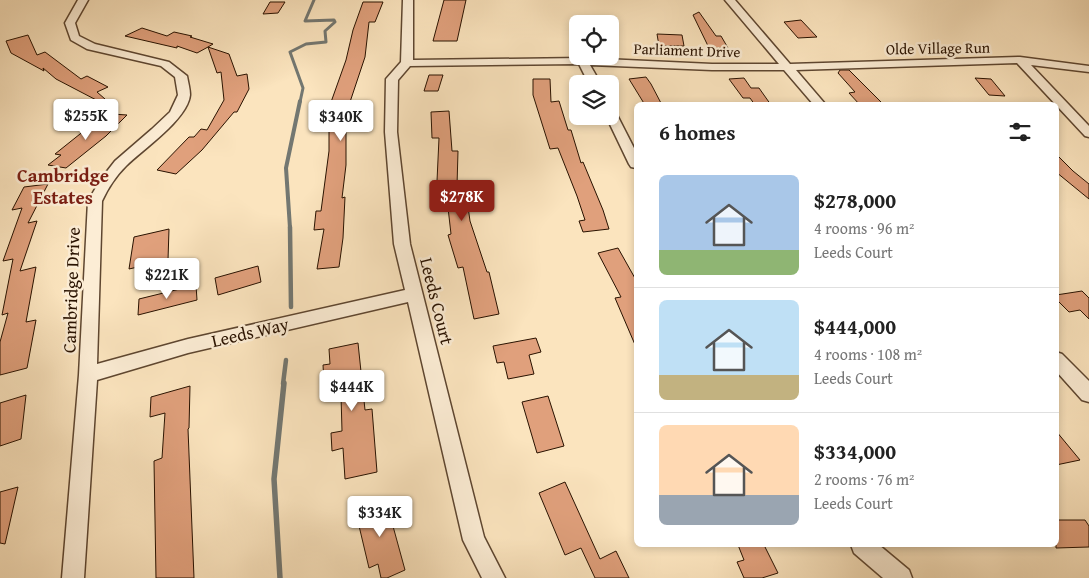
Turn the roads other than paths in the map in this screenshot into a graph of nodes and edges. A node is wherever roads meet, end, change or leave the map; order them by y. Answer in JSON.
{"nodes":[{"id":1,"x":83,"y":0,"type":"edge"},
{"id":2,"x":408,"y":0,"type":"edge"},
{"id":3,"x":730,"y":0,"type":"edge"},
{"id":4,"x":1020,"y":60,"type":"junction"},
{"id":5,"x":569,"y":61,"type":"edge"},
{"id":6,"x":407,"y":63,"type":"junction"},
{"id":7,"x":619,"y":63,"type":"edge"},
{"id":8,"x":787,"y":67,"type":"junction"},
{"id":9,"x":1089,"y":69,"type":"edge"},
{"id":10,"x":817,"y":102,"type":"edge"},
{"id":11,"x":616,"y":125,"type":"edge"},
{"id":12,"x":1089,"y":133,"type":"edge"},
{"id":13,"x":634,"y":160,"type":"edge"},
{"id":14,"x":414,"y":294,"type":"junction"},
{"id":15,"x":1059,"y":362,"type":"edge"},
{"id":16,"x":88,"y":375,"type":"junction"},
{"id":17,"x":1089,"y":394,"type":"edge"},
{"id":18,"x":864,"y":547,"type":"edge"},
{"id":19,"x":73,"y":578,"type":"edge"},
{"id":20,"x":494,"y":578,"type":"edge"},
{"id":21,"x":901,"y":578,"type":"edge"}],
"edges":[{"from":1,"to":16,"type":"street","name":"Cambridge Drive"},
{"from":2,"to":6,"type":"street"},
{"from":3,"to":8,"type":"street"},
{"from":4,"to":8,"type":"street","name":"Olde Village Run"},
{"from":4,"to":9,"type":"street","name":"Olde Village Run"},
{"from":4,"to":12,"type":"street"},
{"from":5,"to":6,"type":"street","name":"Parliament Drive"},
{"from":6,"to":14,"type":"street","name":"Leeds Court"},
{"from":7,"to":8,"type":"street","name":"Parliament Drive"},
{"from":8,"to":10,"type":"street"},
{"from":11,"to":13,"type":"street"},
{"from":14,"to":16,"type":"street","name":"Leeds Way"},
{"from":14,"to":20,"type":"street","name":"Leeds Court"},
{"from":15,"to":17,"type":"street"},
{"from":16,"to":19,"type":"street","name":"Cambridge Drive"},
{"from":18,"to":21,"type":"street"}]}
